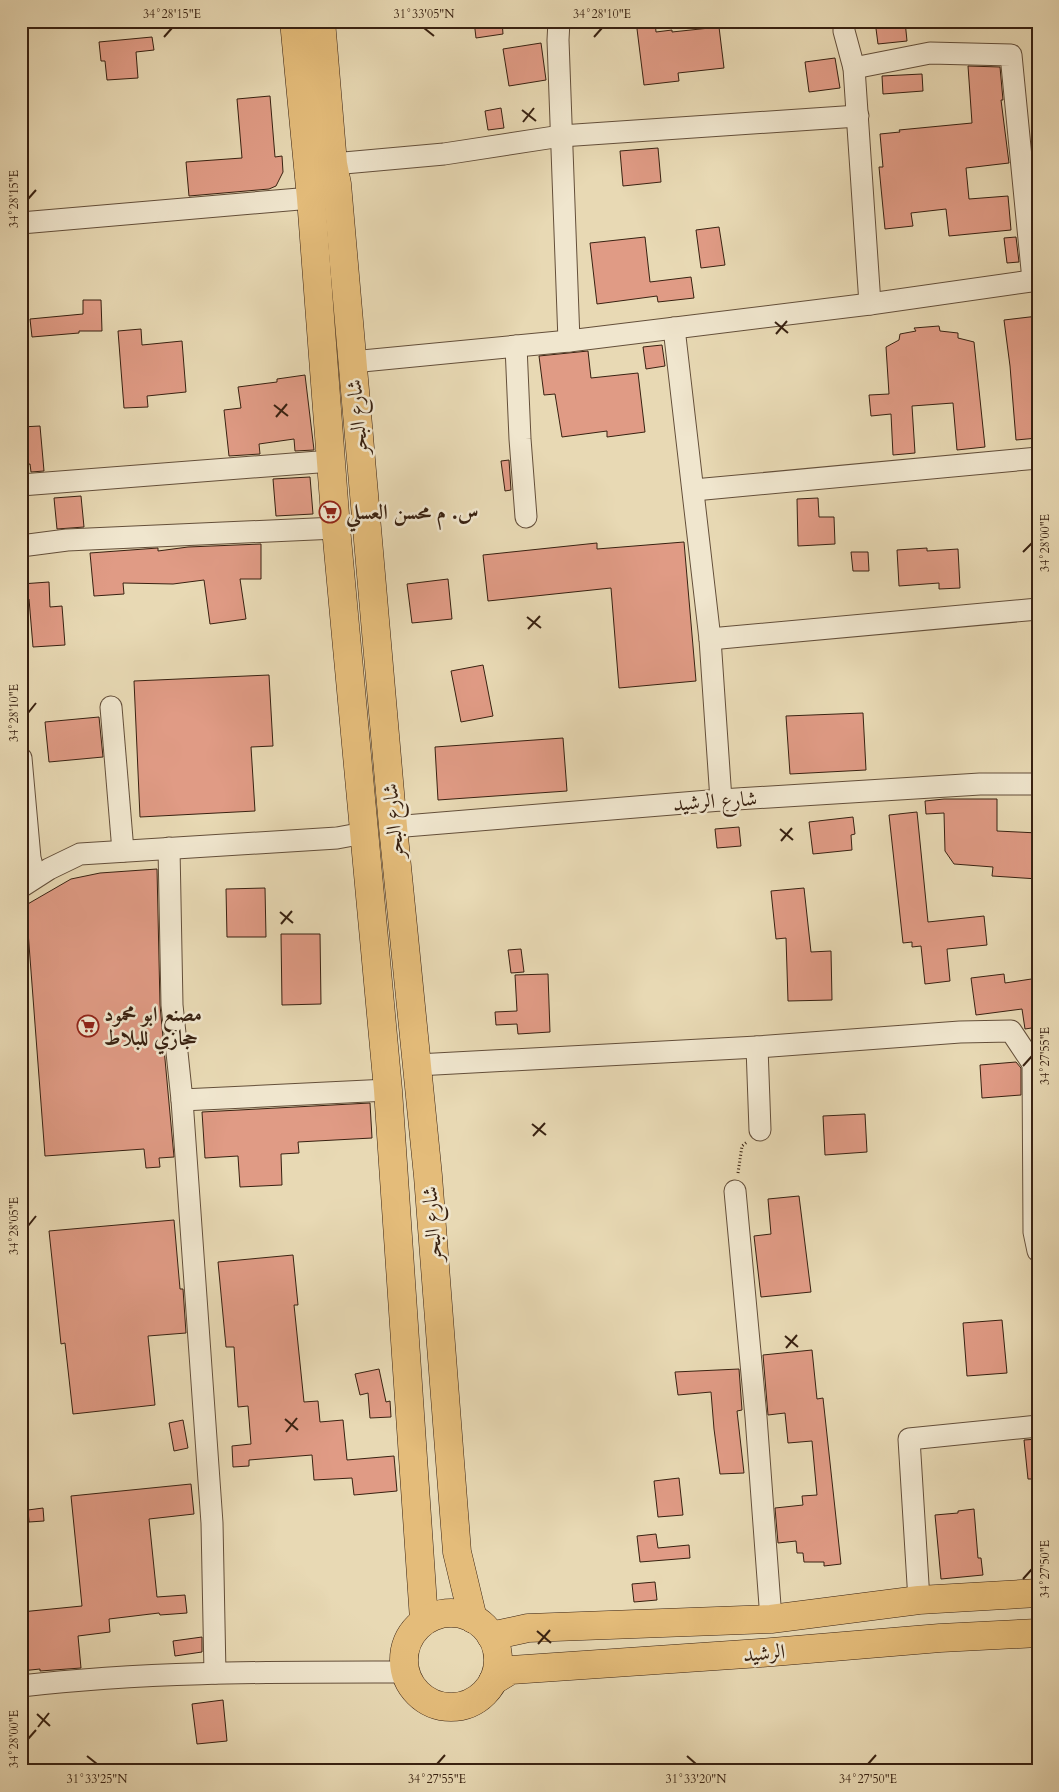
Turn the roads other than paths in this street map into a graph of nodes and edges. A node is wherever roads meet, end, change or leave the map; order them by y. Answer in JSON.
{"nodes":[{"id":1,"x":294,"y":21,"type":"edge"},
{"id":2,"x":321,"y":21,"type":"edge"},
{"id":3,"x":559,"y":21,"type":"edge"},
{"id":4,"x":844,"y":21,"type":"edge"},
{"id":5,"x":854,"y":68,"type":"junction"},
{"id":6,"x":858,"y":116,"type":"junction"},
{"id":7,"x":561,"y":136,"type":"junction"},
{"id":8,"x":333,"y":164,"type":"junction"},
{"id":9,"x":311,"y":198,"type":"junction"},
{"id":10,"x":21,"y":223,"type":"edge"},
{"id":11,"x":1035,"y":280,"type":"edge"},
{"id":12,"x":870,"y":304,"type":"junction"},
{"id":13,"x":674,"y":328,"type":"junction"},
{"id":14,"x":569,"y":341,"type":"junction"},
{"id":15,"x":516,"y":346,"type":"junction"},
{"id":16,"x":352,"y":362,"type":"junction"},
{"id":17,"x":1038,"y":458,"type":"edge"},
{"id":18,"x":331,"y":461,"type":"junction"},
{"id":19,"x":21,"y":485,"type":"edge"},
{"id":20,"x":694,"y":490,"type":"junction"},
{"id":21,"x":526,"y":517,"type":"dead end"},
{"id":22,"x":336,"y":528,"type":"junction"},
{"id":23,"x":21,"y":546,"type":"edge"},
{"id":24,"x":1038,"y":609,"type":"edge"},
{"id":25,"x":710,"y":639,"type":"junction"},
{"id":26,"x":377,"y":646,"type":"junction"},
{"id":27,"x":347,"y":650,"type":"junction"},
{"id":28,"x":111,"y":707,"type":"dead end"},
{"id":29,"x":21,"y":758,"type":"edge"},
{"id":30,"x":1038,"y":784,"type":"edge"},
{"id":31,"x":721,"y":800,"type":"junction"},
{"id":32,"x":394,"y":827,"type":"junction"},
{"id":33,"x":364,"y":833,"type":"junction"},
{"id":34,"x":169,"y":848,"type":"junction"},
{"id":35,"x":122,"y":851,"type":"junction"},
{"id":36,"x":28,"y":882,"type":"edge"},
{"id":37,"x":757,"y":1048,"type":"junction"},
{"id":38,"x":1035,"y":1064,"type":"edge"},
{"id":39,"x":417,"y":1065,"type":"junction"},
{"id":40,"x":388,"y":1090,"type":"junction"},
{"id":41,"x":182,"y":1100,"type":"junction"},
{"id":42,"x":760,"y":1130,"type":"road end"},
{"id":43,"x":735,"y":1191,"type":"road end"},
{"id":44,"x":1038,"y":1250,"type":"edge"},
{"id":45,"x":1038,"y":1426,"type":"edge"},
{"id":46,"x":1038,"y":1593,"type":"edge"},
{"id":47,"x":920,"y":1600,"type":"junction"},
{"id":48,"x":771,"y":1619,"type":"junction"},
{"id":49,"x":424,"y":1620,"type":"junction"},
{"id":50,"x":482,"y":1627,"type":"junction"},
{"id":51,"x":1038,"y":1633,"type":"edge"},
{"id":52,"x":404,"y":1672,"type":"junction"},
{"id":53,"x":215,"y":1673,"type":"junction"},
{"id":54,"x":493,"y":1682,"type":"junction"},
{"id":55,"x":21,"y":1686,"type":"edge"}],
"edges":[{"from":1,"to":9,"type":"main road","name":"شارع البحر"},
{"from":2,"to":8,"type":"main road","name":"شارع البحر"},
{"from":3,"to":7,"type":"street"},
{"from":4,"to":5,"type":"street"},
{"from":5,"to":6,"type":"street"},
{"from":5,"to":11,"type":"street"},
{"from":6,"to":7,"type":"street"},
{"from":6,"to":12,"type":"street"},
{"from":7,"to":8,"type":"street"},
{"from":7,"to":14,"type":"street"},
{"from":8,"to":16,"type":"main road","name":"شارع البحر"},
{"from":9,"to":10,"type":"street"},
{"from":9,"to":18,"type":"main road","name":"شارع البحر"},
{"from":11,"to":12,"type":"street"},
{"from":12,"to":13,"type":"street"},
{"from":13,"to":14,"type":"street"},
{"from":13,"to":20,"type":"street"},
{"from":14,"to":15,"type":"street"},
{"from":15,"to":16,"type":"street"},
{"from":15,"to":21,"type":"street"},
{"from":16,"to":26,"type":"main road","name":"شارع البحر"},
{"from":17,"to":20,"type":"street"},
{"from":18,"to":19,"type":"street"},
{"from":18,"to":22,"type":"main road","name":"شارع البحر"},
{"from":20,"to":25,"type":"street"},
{"from":22,"to":23,"type":"street"},
{"from":22,"to":27,"type":"main road","name":"شارع البحر"},
{"from":24,"to":25,"type":"street"},
{"from":25,"to":31,"type":"street"},
{"from":26,"to":27,"type":"main road"},
{"from":26,"to":32,"type":"main road","name":"شارع البحر"},
{"from":27,"to":33,"type":"main road","name":"شارع البحر"},
{"from":28,"to":35,"type":"street"},
{"from":29,"to":36,"type":"street"},
{"from":30,"to":31,"type":"street","name":"شارع الرشيد"},
{"from":31,"to":32,"type":"street","name":"شارع الرشيد"},
{"from":32,"to":39,"type":"main road","name":"شارع البحر"},
{"from":33,"to":34,"type":"street"},
{"from":33,"to":40,"type":"main road","name":"شارع البحر"},
{"from":34,"to":35,"type":"street"},
{"from":34,"to":41,"type":"street"},
{"from":35,"to":36,"type":"street"},
{"from":37,"to":38,"type":"street"},
{"from":37,"to":39,"type":"street"},
{"from":37,"to":42,"type":"street"},
{"from":38,"to":44,"type":"street"},
{"from":39,"to":50,"type":"main road","name":"شارع البحر"},
{"from":40,"to":41,"type":"street"},
{"from":40,"to":49,"type":"main road","name":"شارع البحر"},
{"from":41,"to":53,"type":"street"},
{"from":43,"to":48,"type":"street"},
{"from":45,"to":47,"type":"street"},
{"from":46,"to":47,"type":"main road","name":"الرشيد"},
{"from":47,"to":48,"type":"main road","name":"الرشيد"},
{"from":48,"to":50,"type":"main road","name":"الرشيد"},
{"from":49,"to":50,"type":"main road"},
{"from":49,"to":52,"type":"main road"},
{"from":50,"to":54,"type":"main road"},
{"from":51,"to":54,"type":"main road","name":"الرشيد"},
{"from":52,"to":53,"type":"street"},
{"from":52,"to":54,"type":"main road"},
{"from":53,"to":55,"type":"street"}]}
